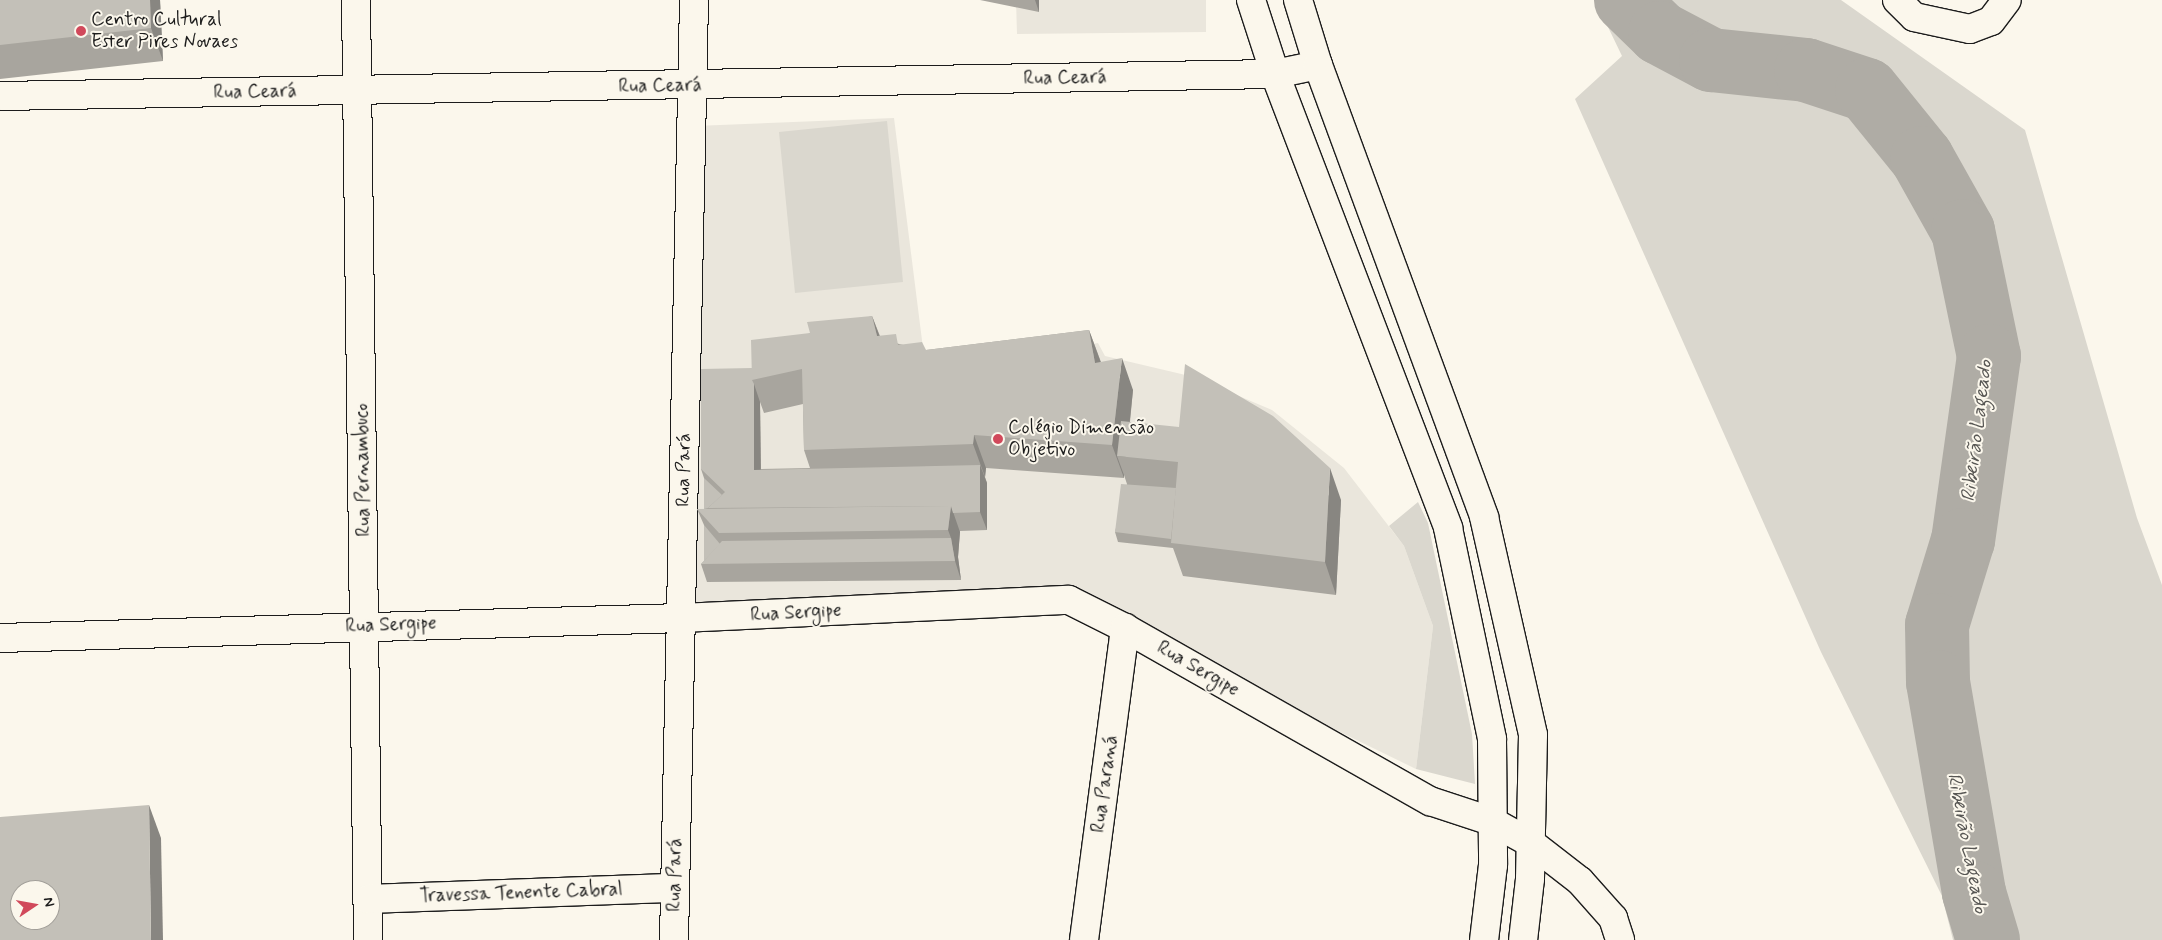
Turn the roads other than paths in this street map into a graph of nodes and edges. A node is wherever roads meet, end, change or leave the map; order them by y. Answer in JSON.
{"nodes":[{"id":1,"x":356,"y":0,"type":"edge"},
{"id":2,"x":694,"y":0,"type":"edge"},
{"id":3,"x":1251,"y":0,"type":"edge"},
{"id":4,"x":1298,"y":0,"type":"edge"},
{"id":5,"x":1897,"y":0,"type":"edge"},
{"id":6,"x":2007,"y":0,"type":"edge"},
{"id":7,"x":1318,"y":65,"type":"junction"},
{"id":8,"x":1275,"y":74,"type":"junction"},
{"id":9,"x":692,"y":86,"type":"junction"},
{"id":10,"x":358,"y":91,"type":"junction"},
{"id":11,"x":0,"y":96,"type":"edge"},
{"id":12,"x":1449,"y":422,"type":"junction"},
{"id":13,"x":1413,"y":436,"type":"junction"},
{"id":14,"x":681,"y":618,"type":"junction"},
{"id":15,"x":365,"y":626,"type":"junction"},
{"id":16,"x":1125,"y":628,"type":"junction"},
{"id":17,"x":0,"y":638,"type":"edge"},
{"id":18,"x":1491,"y":821,"type":"junction"},
{"id":19,"x":1531,"y":843,"type":"junction"},
{"id":20,"x":675,"y":888,"type":"junction"},
{"id":21,"x":368,"y":899,"type":"junction"},
{"id":22,"x":368,"y":940,"type":"edge"},
{"id":23,"x":674,"y":940,"type":"edge"},
{"id":24,"x":1084,"y":940,"type":"edge"},
{"id":25,"x":1484,"y":940,"type":"edge"},
{"id":26,"x":1523,"y":940,"type":"edge"},
{"id":27,"x":1620,"y":940,"type":"edge"}],
"edges":[{"from":1,"to":10,"type":"street","name":"Rua Pernambuco"},
{"from":2,"to":9,"type":"street","name":"Rua Pará"},
{"from":3,"to":8,"type":"street"},
{"from":4,"to":7,"type":"street"},
{"from":5,"to":6,"type":"street"},
{"from":7,"to":8,"type":"street","name":"Rua Ceará"},
{"from":7,"to":12,"type":"street"},
{"from":8,"to":9,"type":"street","name":"Rua Ceará"},
{"from":8,"to":13,"type":"street"},
{"from":9,"to":10,"type":"street","name":"Rua Ceará"},
{"from":9,"to":14,"type":"street","name":"Rua Pará"},
{"from":10,"to":11,"type":"street","name":"Rua Ceará"},
{"from":10,"to":15,"type":"street","name":"Rua Pernambuco"},
{"from":12,"to":13,"type":"street"},
{"from":12,"to":19,"type":"street"},
{"from":13,"to":18,"type":"street"},
{"from":14,"to":15,"type":"street","name":"Rua Sergipe"},
{"from":14,"to":16,"type":"street","name":"Rua Sergipe"},
{"from":14,"to":20,"type":"street","name":"Rua Pará"},
{"from":15,"to":17,"type":"street","name":"Rua Sergipe"},
{"from":15,"to":21,"type":"street","name":"Rua Pernambuco"},
{"from":16,"to":18,"type":"street","name":"Rua Sergipe"},
{"from":16,"to":24,"type":"street","name":"Rua Paraná"},
{"from":18,"to":19,"type":"street","name":"Rua Sergipe"},
{"from":18,"to":25,"type":"street"},
{"from":19,"to":26,"type":"street"},
{"from":19,"to":27,"type":"street","name":"Rua Sergipe"},
{"from":20,"to":21,"type":"street","name":"Travessa Tenente Cabral"},
{"from":20,"to":23,"type":"street","name":"Rua Pará"},
{"from":21,"to":22,"type":"street","name":"Rua Pernambuco"}]}
